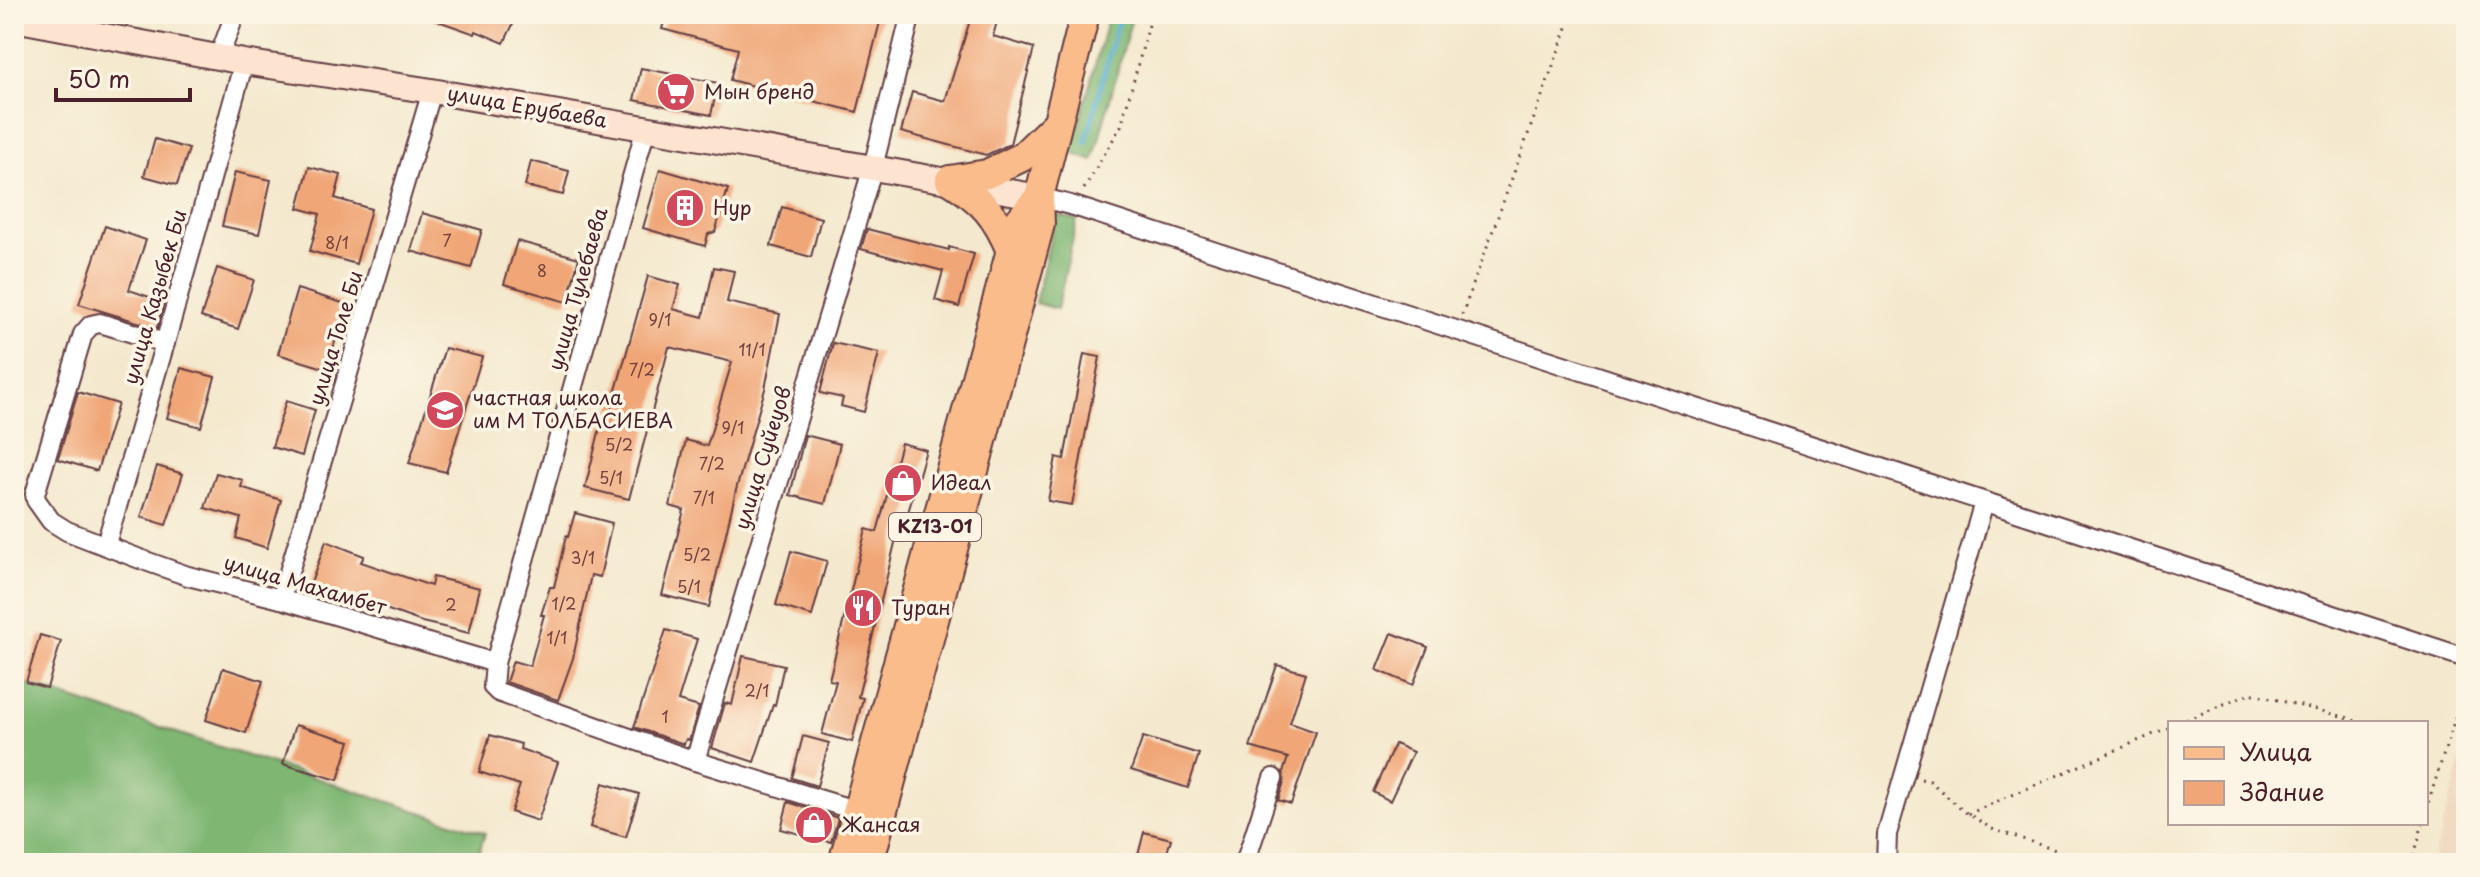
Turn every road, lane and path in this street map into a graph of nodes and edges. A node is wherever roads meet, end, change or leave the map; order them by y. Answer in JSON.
{"nodes":[{"id":1,"x":235,"y":14,"type":"edge"},
{"id":2,"x":911,"y":14,"type":"edge"},
{"id":3,"x":1085,"y":14,"type":"edge"},
{"id":4,"x":1152,"y":14,"type":"edge"},
{"id":5,"x":1572,"y":14,"type":"edge"},
{"id":6,"x":14,"y":19,"type":"edge"},
{"id":7,"x":219,"y":57,"type":"junction"},
{"id":8,"x":244,"y":62,"type":"junction"},
{"id":9,"x":432,"y":91,"type":"junction"},
{"id":10,"x":1058,"y":122,"type":"junction"},
{"id":11,"x":646,"y":128,"type":"junction"},
{"id":12,"x":873,"y":167,"type":"junction"},
{"id":13,"x":950,"y":180,"type":"junction"},
{"id":14,"x":1039,"y":197,"type":"junction"},
{"id":15,"x":1074,"y":206,"type":"junction"},
{"id":16,"x":1011,"y":251,"type":"junction"},
{"id":17,"x":1456,"y":330,"type":"junction"},
{"id":18,"x":165,"y":343,"type":"junction"},
{"id":19,"x":1984,"y":502,"type":"junction"},
{"id":20,"x":106,"y":544,"type":"junction"},
{"id":21,"x":281,"y":599,"type":"junction"},
{"id":22,"x":2466,"y":658,"type":"edge"},
{"id":23,"x":495,"y":663,"type":"junction"},
{"id":24,"x":2466,"y":684,"type":"edge"},
{"id":25,"x":2184,"y":721,"type":"edge"},
{"id":26,"x":2354,"y":721,"type":"edge"},
{"id":27,"x":2168,"y":728,"type":"edge"},
{"id":28,"x":695,"y":761,"type":"junction"},
{"id":29,"x":1905,"y":775,"type":"junction"},
{"id":30,"x":1273,"y":778,"type":"dead end"},
{"id":31,"x":2428,"y":800,"type":"edge"},
{"id":32,"x":868,"y":814,"type":"junction"},
{"id":33,"x":1968,"y":814,"type":"junction"},
{"id":34,"x":2422,"y":825,"type":"edge"},
{"id":35,"x":843,"y":863,"type":"edge"},
{"id":36,"x":869,"y":863,"type":"edge"},
{"id":37,"x":1245,"y":863,"type":"edge"},
{"id":38,"x":1886,"y":863,"type":"edge"},
{"id":39,"x":2095,"y":863,"type":"edge"},
{"id":40,"x":2412,"y":863,"type":"edge"}],
"edges":[{"from":1,"to":7,"type":"street"},
{"from":2,"to":12,"type":"street","name":"улица Суйеуов"},
{"from":3,"to":10,"type":"main road","number":"KZ13-01"},
{"from":4,"to":15,"type":"path"},
{"from":5,"to":17,"type":"path"},
{"from":6,"to":7,"type":"street","name":"улица Ерубаева"},
{"from":7,"to":8,"type":"street","name":"улица Ерубаева"},
{"from":8,"to":9,"type":"street","name":"улица Ерубаева"},
{"from":8,"to":18,"type":"street","name":"улица Казыбек Би"},
{"from":9,"to":11,"type":"street","name":"улица Ерубаева"},
{"from":9,"to":21,"type":"street","name":"улица Толе Би"},
{"from":10,"to":13,"type":"main road"},
{"from":10,"to":14,"type":"main road","number":"KZ13-01"},
{"from":11,"to":12,"type":"street","name":"улица Ерубаева"},
{"from":11,"to":23,"type":"street","name":"улица Тулебаева"},
{"from":12,"to":13,"type":"street","name":"улица Ерубаева"},
{"from":12,"to":28,"type":"street","name":"улица Суйеуов"},
{"from":13,"to":14,"type":"street","name":"улица Ерубаева"},
{"from":13,"to":16,"type":"main road"},
{"from":14,"to":15,"type":"street"},
{"from":14,"to":16,"type":"main road","number":"KZ13-01"},
{"from":14,"to":32,"type":"main road","number":"KZ13-01"},
{"from":15,"to":17,"type":"street"},
{"from":16,"to":32,"type":"main road","number":"KZ13-01"},
{"from":17,"to":19,"type":"street"},
{"from":18,"to":20,"type":"street","name":"улица Казыбек Би"},
{"from":18,"to":20,"type":"street","name":"улица Махамбет"},
{"from":19,"to":22,"type":"street"},
{"from":19,"to":29,"type":"street"},
{"from":20,"to":21,"type":"street","name":"улица Махамбет"},
{"from":21,"to":23,"type":"street","name":"улица Махамбет"},
{"from":23,"to":28,"type":"street","name":"улица Тулебаева"},
{"from":24,"to":31,"type":"path"},
{"from":25,"to":26,"type":"path"},
{"from":27,"to":33,"type":"path"},
{"from":28,"to":32,"type":"street"},
{"from":29,"to":33,"type":"path"},
{"from":29,"to":38,"type":"street"},
{"from":30,"to":37,"type":"street"},
{"from":32,"to":35,"type":"main road","number":"KZ13-01"},
{"from":32,"to":36,"type":"main road","number":"KZ13-01"},
{"from":33,"to":39,"type":"path"},
{"from":34,"to":40,"type":"path"}]}
